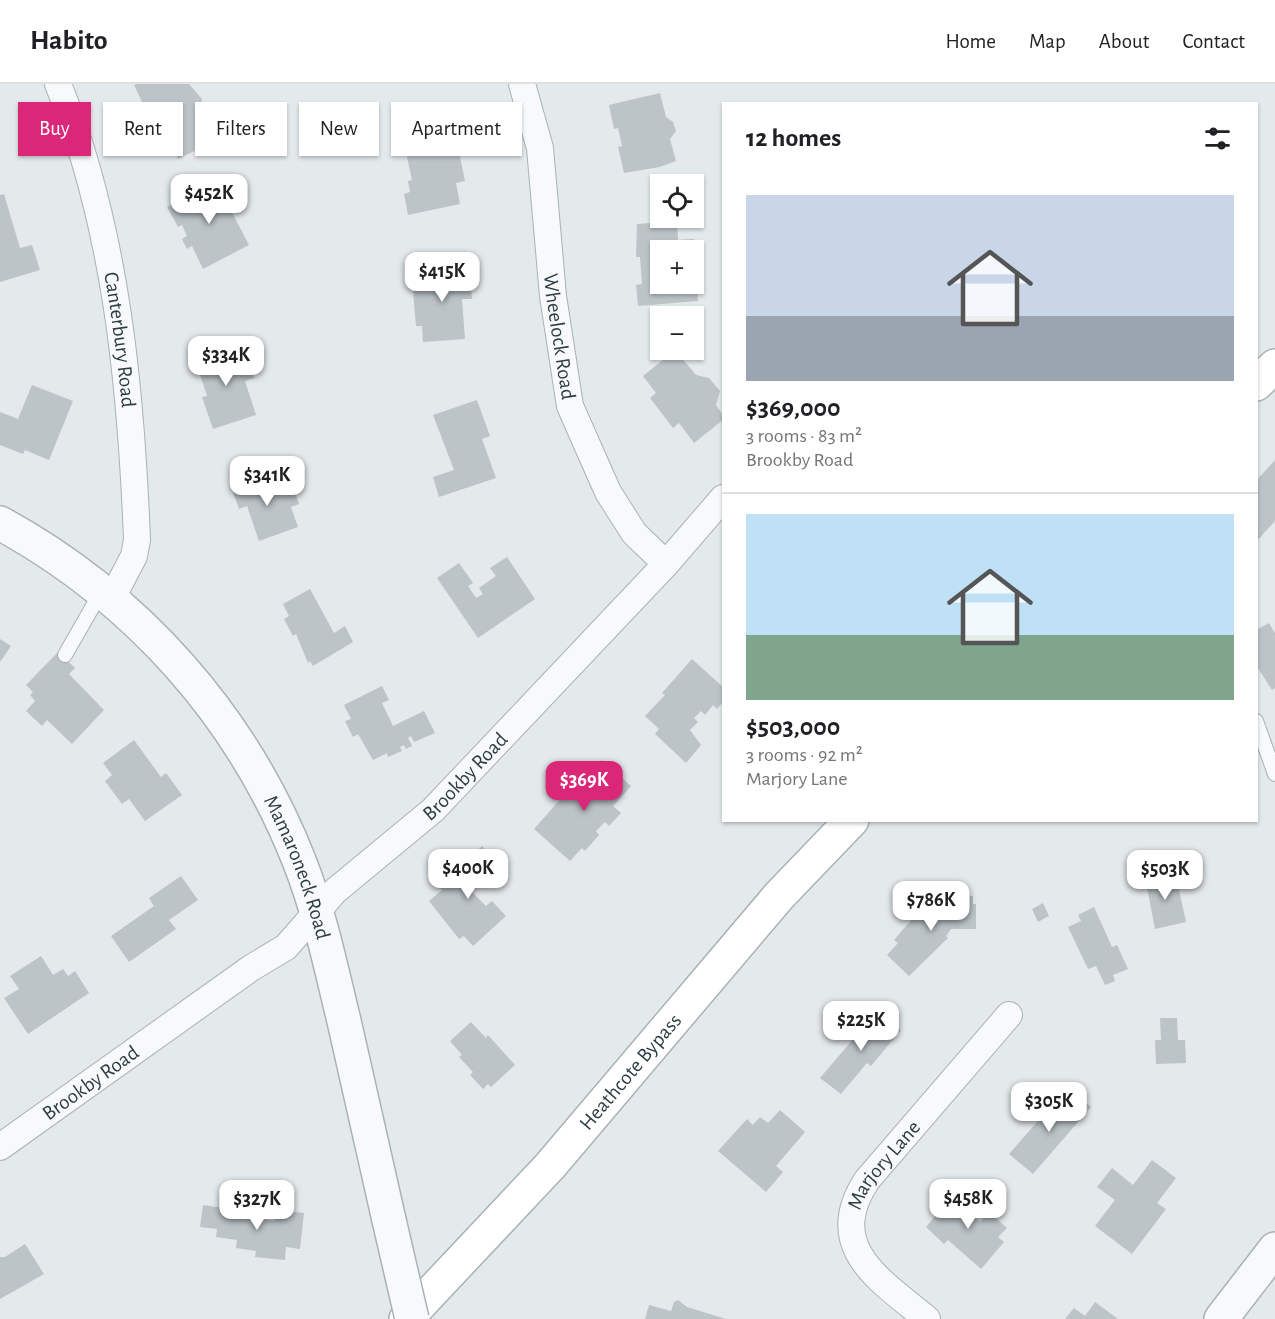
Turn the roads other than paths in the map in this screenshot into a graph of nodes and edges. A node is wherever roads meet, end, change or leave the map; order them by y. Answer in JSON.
{"nodes":[{"id":1,"x":57,"y":84,"type":"edge"},
{"id":2,"x":522,"y":84,"type":"edge"},
{"id":3,"x":1275,"y":366,"type":"edge"},
{"id":4,"x":1258,"y":382,"type":"edge"},
{"id":5,"x":722,"y":499,"type":"edge"},
{"id":6,"x":0,"y":523,"type":"edge"},
{"id":7,"x":666,"y":564,"type":"junction"},
{"id":8,"x":107,"y":594,"type":"junction"},
{"id":9,"x":65,"y":655,"type":"dead end"},
{"id":10,"x":1258,"y":727,"type":"edge"},
{"id":11,"x":1275,"y":774,"type":"edge"},
{"id":12,"x":850,"y":822,"type":"edge"},
{"id":13,"x":316,"y":913,"type":"junction"},
{"id":14,"x":1009,"y":1015,"type":"dead end"},
{"id":15,"x":0,"y":1147,"type":"edge"},
{"id":16,"x":1275,"y":1249,"type":"edge"},
{"id":17,"x":406,"y":1319,"type":"edge"},
{"id":18,"x":412,"y":1319,"type":"edge"},
{"id":19,"x":927,"y":1319,"type":"edge"},
{"id":20,"x":1221,"y":1319,"type":"edge"}],
"edges":[{"from":1,"to":8,"type":"street","name":"Canterbury Road"},
{"from":2,"to":7,"type":"street","name":"Wheelock Road"},
{"from":3,"to":4,"type":"main road"},
{"from":5,"to":7,"type":"street","name":"Brookby Road"},
{"from":6,"to":8,"type":"street","name":"Mamaroneck Road"},
{"from":7,"to":13,"type":"street","name":"Brookby Road"},
{"from":8,"to":9,"type":"lane"},
{"from":8,"to":13,"type":"street","name":"Mamaroneck Road"},
{"from":10,"to":11,"type":"lane"},
{"from":12,"to":17,"type":"main road","name":"Heathcote Bypass"},
{"from":13,"to":15,"type":"street","name":"Brookby Road"},
{"from":13,"to":18,"type":"street","name":"Mamaroneck Road","bridge":true},
{"from":14,"to":19,"type":"street","name":"Marjory Lane"},
{"from":16,"to":20,"type":"street"}]}
